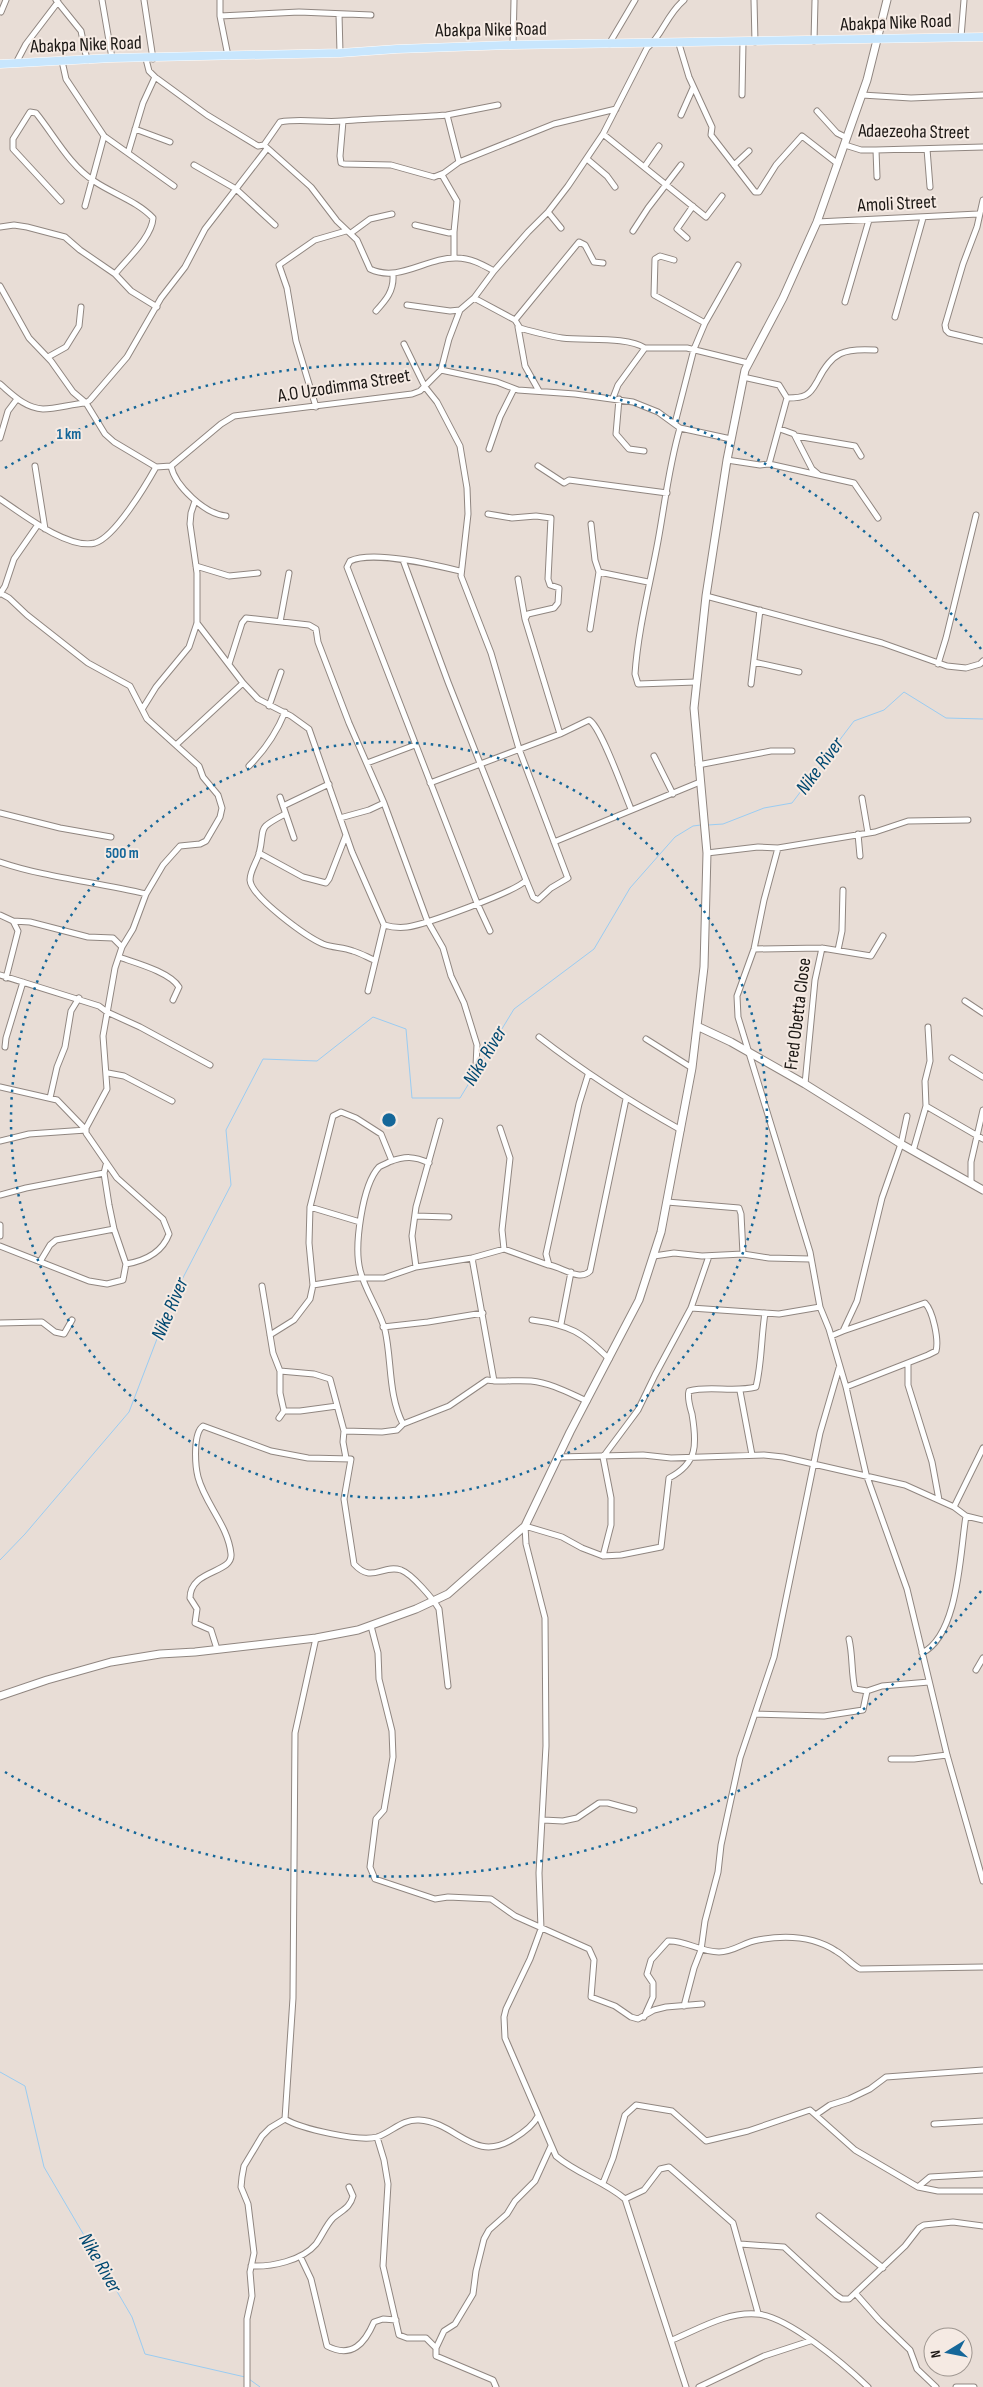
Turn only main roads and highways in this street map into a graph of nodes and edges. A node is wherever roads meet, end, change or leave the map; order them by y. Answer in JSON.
{"nodes":[{"id":1,"x":887,"y":0,"type":"edge"},
{"id":2,"x":983,"y":37,"type":"edge"},
{"id":3,"x":877,"y":40,"type":"junction"},
{"id":4,"x":0,"y":64,"type":"edge"},
{"id":5,"x":699,"y":1027,"type":"junction"},
{"id":6,"x":983,"y":1190,"type":"edge"},
{"id":7,"x":0,"y":1696,"type":"edge"}],
"edges":[{"from":1,"to":3,"type":"main road"},
{"from":2,"to":3,"type":"main road","name":"Abakpa Nike Road"},
{"from":3,"to":4,"type":"main road","name":"Abakpa Nike Road"},
{"from":3,"to":5,"type":"main road"},
{"from":5,"to":6,"type":"main road"},
{"from":5,"to":7,"type":"main road"}]}
